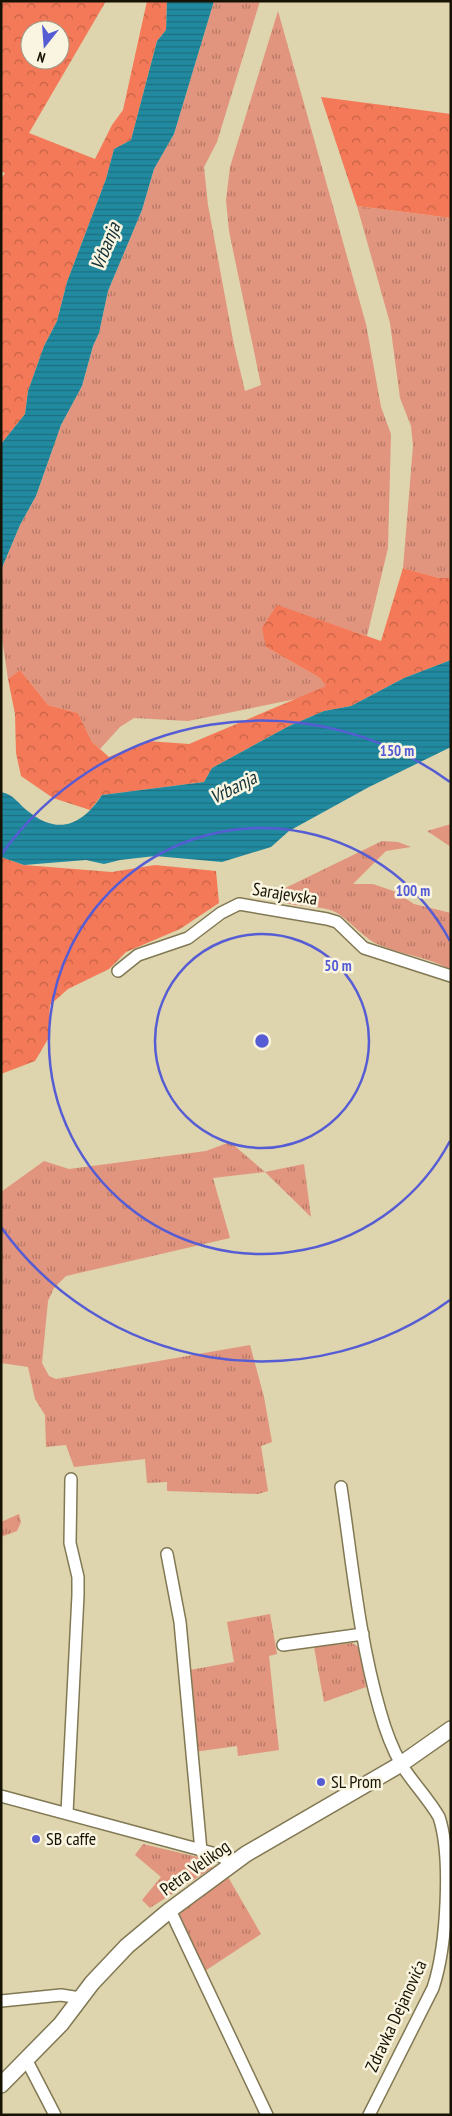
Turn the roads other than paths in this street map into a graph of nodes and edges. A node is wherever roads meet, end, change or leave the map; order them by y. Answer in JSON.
{"nodes":[{"id":1,"x":118,"y":971,"type":"dead end"},
{"id":2,"x":451,"y":976,"type":"edge"},
{"id":3,"x":70,"y":1479,"type":"dead end"},
{"id":4,"x":341,"y":1487,"type":"dead end"},
{"id":5,"x":167,"y":1554,"type":"dead end"},
{"id":6,"x":363,"y":1634,"type":"junction"},
{"id":7,"x":283,"y":1645,"type":"dead end"},
{"id":8,"x":451,"y":1729,"type":"edge"},
{"id":9,"x":401,"y":1764,"type":"junction"},
{"id":10,"x":1,"y":1796,"type":"edge"},
{"id":11,"x":68,"y":1813,"type":"junction"},
{"id":12,"x":201,"y":1851,"type":"junction"},
{"id":13,"x":234,"y":1863,"type":"junction"},
{"id":14,"x":170,"y":1910,"type":"junction"},
{"id":15,"x":80,"y":1998,"type":"junction"},
{"id":16,"x":1,"y":2001,"type":"edge"},
{"id":17,"x":27,"y":2060,"type":"junction"},
{"id":18,"x":1,"y":2085,"type":"edge"},
{"id":19,"x":55,"y":2115,"type":"edge"},
{"id":20,"x":267,"y":2115,"type":"edge"},
{"id":21,"x":369,"y":2115,"type":"edge"}],
"edges":[{"from":1,"to":2,"type":"street","name":"Sarajevska"},
{"from":3,"to":11,"type":"street"},
{"from":4,"to":6,"type":"street","name":"Zdravka Dejanovića"},
{"from":5,"to":12,"type":"street"},
{"from":6,"to":7,"type":"street"},
{"from":6,"to":9,"type":"street","name":"Zdravka Dejanovića"},
{"from":8,"to":9,"type":"street","name":"Petra Velikog"},
{"from":9,"to":13,"type":"street","name":"Petra Velikog"},
{"from":9,"to":21,"type":"street","name":"Zdravka Dejanovića"},
{"from":10,"to":11,"type":"street"},
{"from":11,"to":12,"type":"street"},
{"from":12,"to":13,"type":"street"},
{"from":13,"to":14,"type":"street","name":"Petra Velikog"},
{"from":14,"to":15,"type":"street","name":"Petra Velikog"},
{"from":14,"to":20,"type":"street"},
{"from":15,"to":16,"type":"street"},
{"from":15,"to":17,"type":"street","name":"Petra Velikog"},
{"from":17,"to":18,"type":"street","name":"Petra Velikog"},
{"from":17,"to":19,"type":"street"}]}
